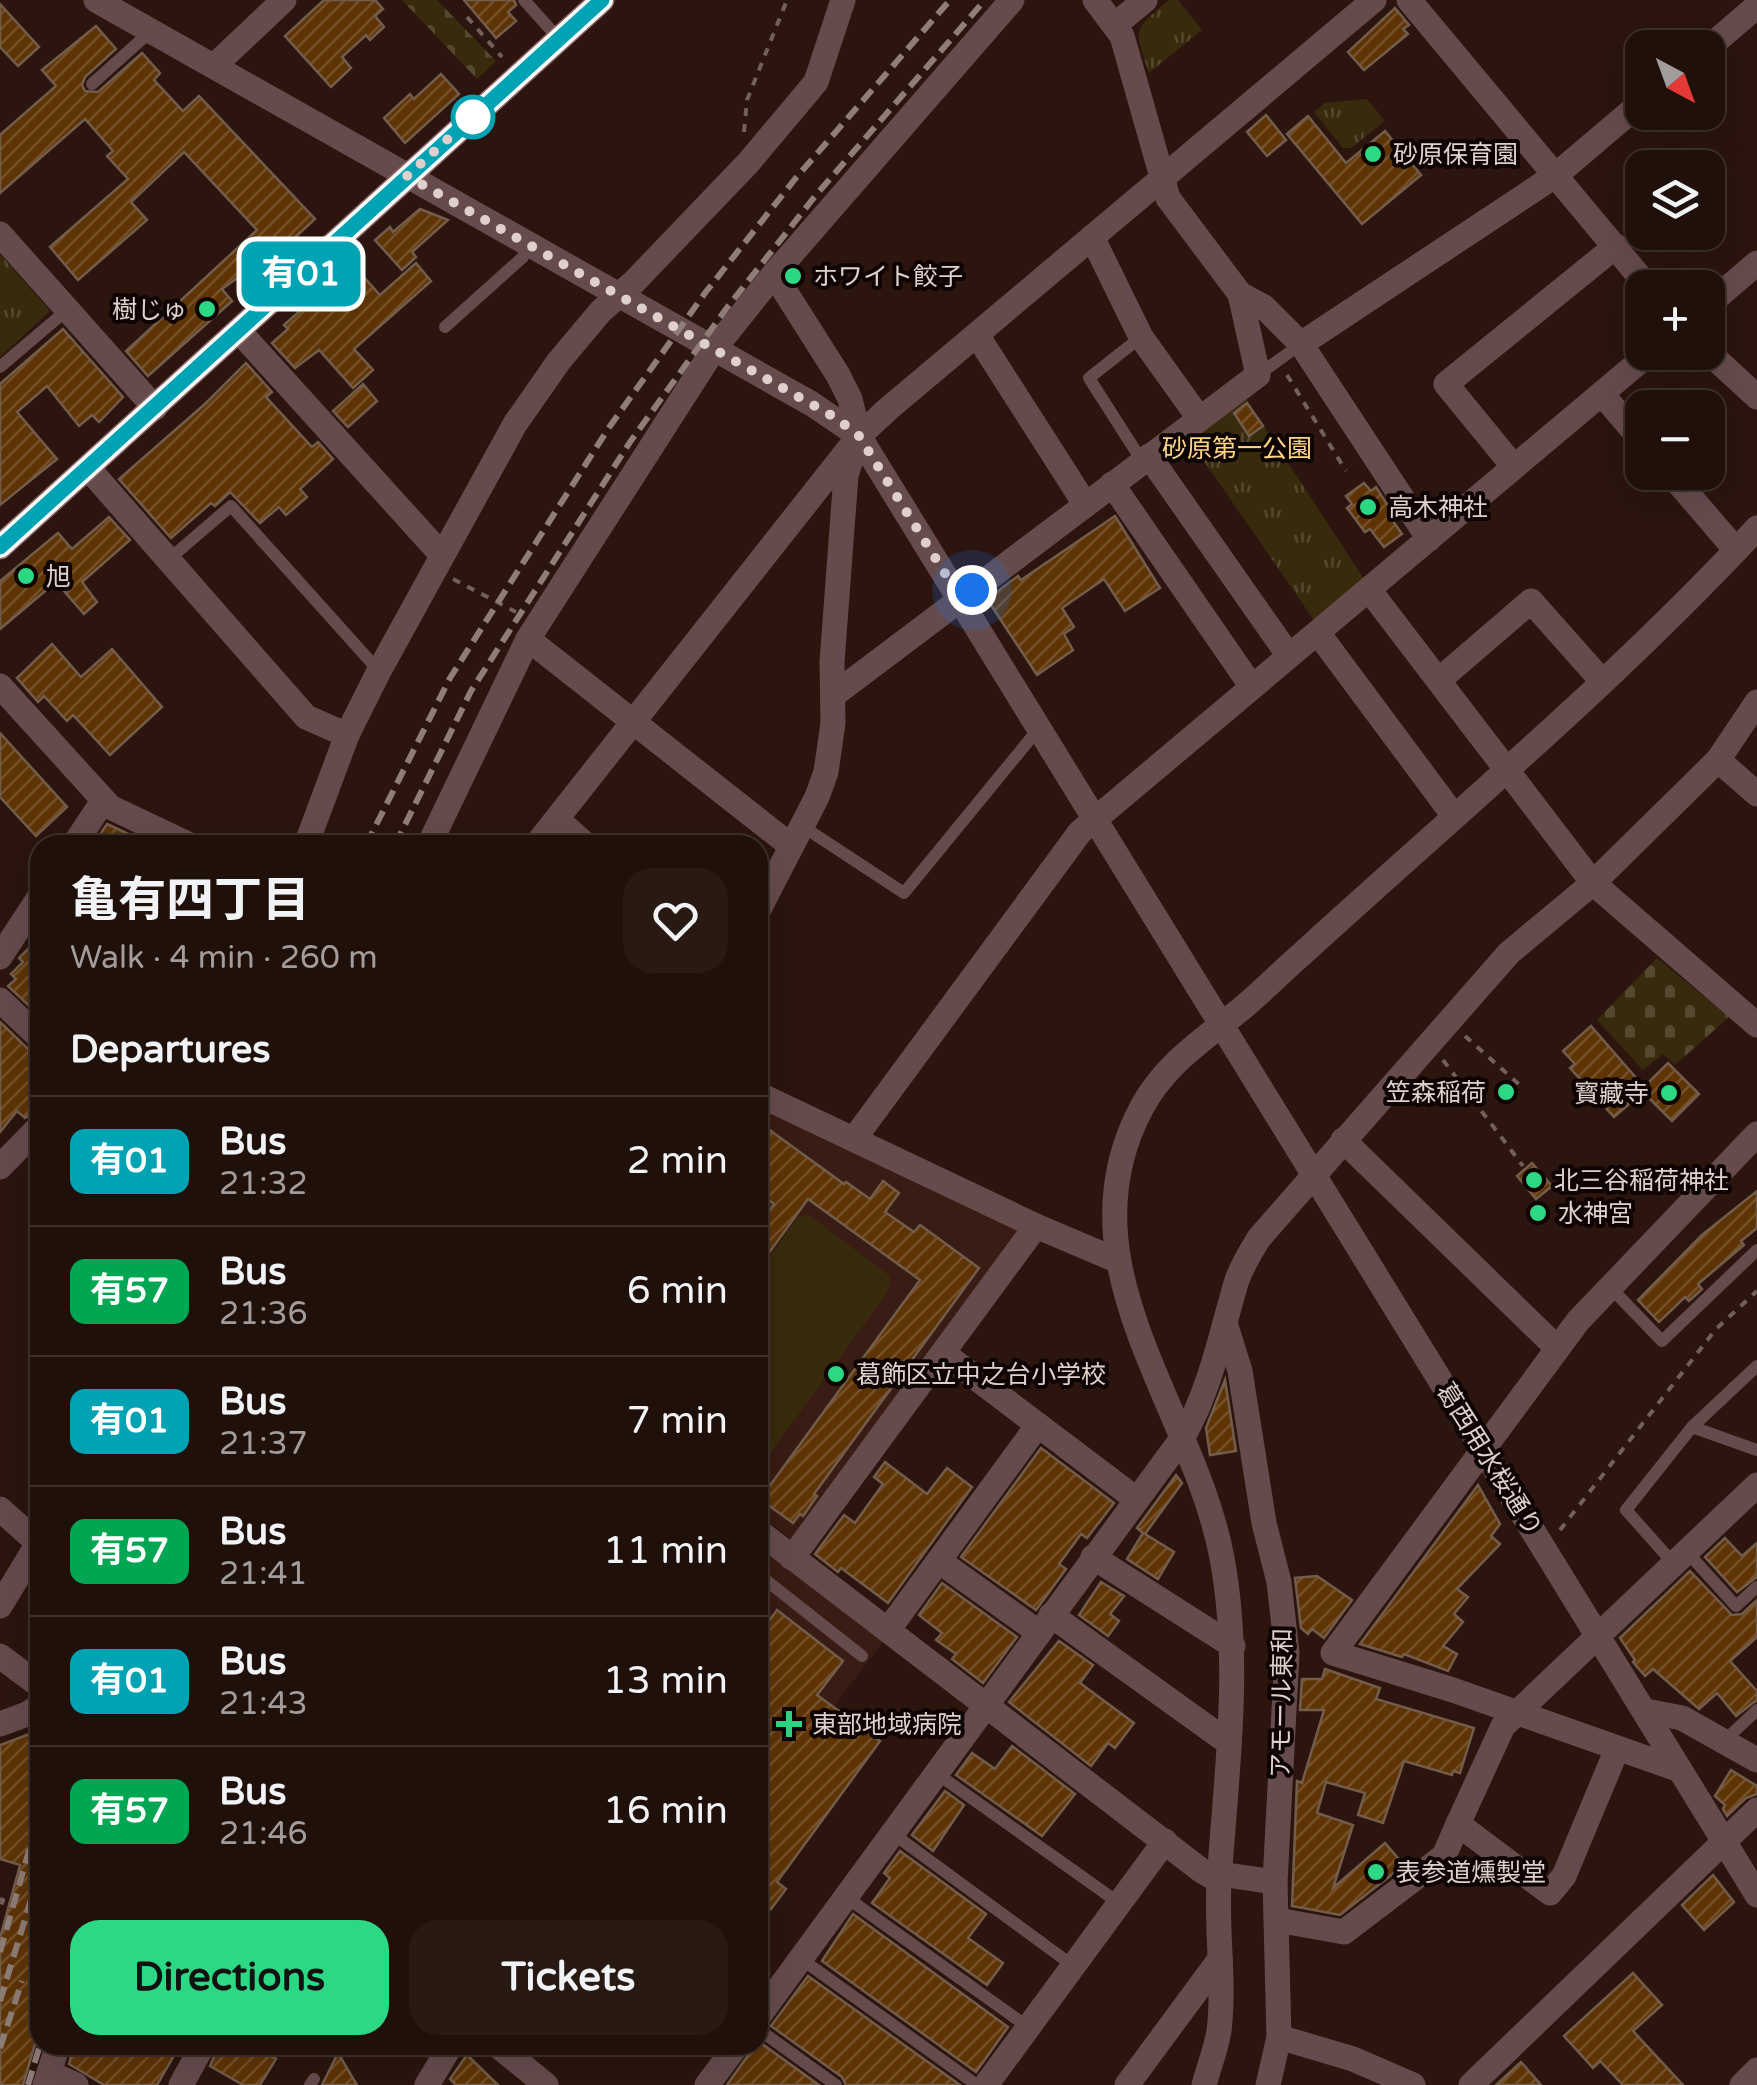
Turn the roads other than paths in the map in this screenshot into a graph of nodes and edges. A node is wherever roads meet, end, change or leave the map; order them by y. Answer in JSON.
{"nodes":[{"id":1,"x":96,"y":0,"type":"edge"},
{"id":2,"x":284,"y":0,"type":"edge"},
{"id":3,"x":524,"y":0,"type":"edge"},
{"id":4,"x":602,"y":0,"type":"edge"},
{"id":5,"x":843,"y":0,"type":"edge"},
{"id":6,"x":1012,"y":0,"type":"edge"},
{"id":7,"x":1095,"y":0,"type":"edge"},
{"id":8,"x":1145,"y":0,"type":"edge"},
{"id":9,"x":1374,"y":0,"type":"edge"},
{"id":10,"x":1409,"y":0,"type":"edge"},
{"id":11,"x":1757,"y":6,"type":"edge"},
{"id":12,"x":1116,"y":24,"type":"junction"},
{"id":13,"x":151,"y":31,"type":"junction"},
{"id":14,"x":1725,"y":33,"type":"edge"},
{"id":15,"x":559,"y":39,"type":"junction"},
{"id":16,"x":214,"y":66,"type":"junction"},
{"id":17,"x":92,"y":84,"type":"dead end"},
{"id":18,"x":1625,"y":116,"type":"edge"},
{"id":19,"x":1556,"y":175,"type":"junction"},
{"id":20,"x":407,"y":176,"type":"junction"},
{"id":21,"x":1162,"y":180,"type":"junction"},
{"id":22,"x":0,"y":234,"type":"edge"},
{"id":23,"x":1092,"y":237,"type":"junction"},
{"id":24,"x":529,"y":245,"type":"junction"},
{"id":25,"x":1616,"y":246,"type":"junction"},
{"id":26,"x":1757,"y":264,"type":"edge"},
{"id":27,"x":1635,"y":270,"type":"edge"},
{"id":28,"x":774,"y":274,"type":"junction"},
{"id":29,"x":1725,"y":291,"type":"edge"},
{"id":30,"x":1240,"y":294,"type":"junction"},
{"id":31,"x":620,"y":295,"type":"junction"},
{"id":32,"x":67,"y":310,"type":"junction"},
{"id":33,"x":445,"y":327,"type":"dead end"},
{"id":34,"x":240,"y":331,"type":"junction"},
{"id":35,"x":977,"y":334,"type":"junction"},
{"id":36,"x":1141,"y":337,"type":"junction"},
{"id":37,"x":1301,"y":344,"type":"junction"},
{"id":38,"x":714,"y":349,"type":"junction"},
{"id":39,"x":0,"y":367,"type":"edge"},
{"id":40,"x":1725,"y":368,"type":"edge"},
{"id":41,"x":1630,"y":370,"type":"edge"},
{"id":42,"x":1270,"y":371,"type":"junction"},
{"id":43,"x":1602,"y":394,"type":"junction"},
{"id":44,"x":1757,"y":397,"type":"edge"},
{"id":45,"x":155,"y":408,"type":"junction"},
{"id":46,"x":1199,"y":418,"type":"junction"},
{"id":47,"x":1625,"y":421,"type":"edge"},
{"id":48,"x":859,"y":436,"type":"junction"},
{"id":49,"x":1146,"y":459,"type":"junction"},
{"id":50,"x":1514,"y":467,"type":"junction"},
{"id":51,"x":88,"y":468,"type":"junction"},
{"id":52,"x":1112,"y":484,"type":"junction"},
{"id":53,"x":1685,"y":490,"type":"edge"},
{"id":54,"x":1085,"y":504,"type":"junction"},
{"id":55,"x":1757,"y":528,"type":"edge"},
{"id":56,"x":1429,"y":539,"type":"junction"},
{"id":57,"x":0,"y":547,"type":"edge"},
{"id":58,"x":1736,"y":550,"type":"junction"},
{"id":59,"x":168,"y":560,"type":"junction"},
{"id":60,"x":437,"y":562,"type":"junction"},
{"id":61,"x":1370,"y":591,"type":"junction"},
{"id":62,"x":961,"y":599,"type":"junction"},
{"id":63,"x":533,"y":631,"type":"junction"},
{"id":64,"x":1318,"y":633,"type":"junction"},
{"id":65,"x":1289,"y":656,"type":"junction"},
{"id":66,"x":378,"y":671,"type":"junction"},
{"id":67,"x":1439,"y":680,"type":"junction"},
{"id":68,"x":1602,"y":681,"type":"junction"},
{"id":69,"x":0,"y":686,"type":"edge"},
{"id":70,"x":1252,"y":687,"type":"junction"},
{"id":71,"x":835,"y":694,"type":"junction"},
{"id":72,"x":1757,"y":702,"type":"edge"},
{"id":73,"x":634,"y":722,"type":"junction"},
{"id":74,"x":1040,"y":726,"type":"junction"},
{"id":75,"x":347,"y":735,"type":"junction"},
{"id":76,"x":1718,"y":760,"type":"junction"},
{"id":77,"x":1506,"y":770,"type":"junction"},
{"id":78,"x":1757,"y":794,"type":"edge"},
{"id":79,"x":103,"y":801,"type":"junction"},
{"id":80,"x":1454,"y":816,"type":"junction"},
{"id":81,"x":1096,"y":817,"type":"junction"},
{"id":82,"x":556,"y":820,"type":"junction"},
{"id":83,"x":81,"y":835,"type":"edge"},
{"id":84,"x":170,"y":835,"type":"edge"},
{"id":85,"x":310,"y":835,"type":"edge"},
{"id":86,"x":434,"y":835,"type":"edge"},
{"id":87,"x":544,"y":835,"type":"edge"},
{"id":88,"x":574,"y":835,"type":"edge"},
{"id":89,"x":796,"y":836,"type":"junction"},
{"id":90,"x":1593,"y":883,"type":"junction"},
{"id":91,"x":768,"y":892,"type":"edge"},
{"id":92,"x":30,"y":911,"type":"edge"},
{"id":93,"x":0,"y":957,"type":"edge"},
{"id":94,"x":0,"y":1000,"type":"edge"},
{"id":95,"x":1222,"y":1022,"type":"junction"},
{"id":96,"x":1757,"y":1026,"type":"edge"},
{"id":97,"x":30,"y":1028,"type":"edge"},
{"id":98,"x":768,"y":1099,"type":"edge"},
{"id":99,"x":1757,"y":1134,"type":"edge"},
{"id":100,"x":30,"y":1136,"type":"edge"},
{"id":101,"x":854,"y":1139,"type":"junction"},
{"id":102,"x":1343,"y":1140,"type":"junction"},
{"id":103,"x":0,"y":1167,"type":"edge"},
{"id":104,"x":1314,"y":1172,"type":"junction"},
{"id":105,"x":1036,"y":1226,"type":"junction"},
{"id":106,"x":1757,"y":1250,"type":"edge"},
{"id":107,"x":1116,"y":1260,"type":"junction"},
{"id":108,"x":1610,"y":1287,"type":"junction"},
{"id":109,"x":1226,"y":1326,"type":"junction"},
{"id":110,"x":1556,"y":1347,"type":"junction"},
{"id":111,"x":943,"y":1353,"type":"junction"},
{"id":112,"x":1757,"y":1366,"type":"edge"},
{"id":113,"x":1038,"y":1425,"type":"junction"},
{"id":114,"x":1692,"y":1426,"type":"junction"},
{"id":115,"x":1182,"y":1437,"type":"junction"},
{"id":116,"x":1482,"y":1447,"type":"junction"},
{"id":117,"x":1757,"y":1450,"type":"edge"},
{"id":118,"x":1757,"y":1485,"type":"edge"},
{"id":119,"x":1136,"y":1500,"type":"junction"},
{"id":120,"x":0,"y":1509,"type":"edge"},
{"id":121,"x":30,"y":1534,"type":"edge"},
{"id":122,"x":768,"y":1539,"type":"edge"},
{"id":123,"x":30,"y":1556,"type":"edge"},
{"id":124,"x":1093,"y":1557,"type":"junction"},
{"id":125,"x":792,"y":1558,"type":"junction"},
{"id":126,"x":1680,"y":1558,"type":"junction"},
{"id":127,"x":939,"y":1561,"type":"junction"},
{"id":128,"x":768,"y":1583,"type":"edge"},
{"id":129,"x":1757,"y":1587,"type":"edge"},
{"id":130,"x":0,"y":1606,"type":"edge"},
{"id":131,"x":1044,"y":1624,"type":"junction"},
{"id":132,"x":888,"y":1630,"type":"junction"},
{"id":133,"x":1598,"y":1636,"type":"junction"},
{"id":134,"x":1233,"y":1646,"type":"junction"},
{"id":135,"x":1287,"y":1652,"type":"junction"},
{"id":136,"x":1332,"y":1653,"type":"junction"},
{"id":137,"x":0,"y":1656,"type":"edge"},
{"id":138,"x":862,"y":1656,"type":"dead end"},
{"id":139,"x":30,"y":1678,"type":"edge"},
{"id":140,"x":984,"y":1705,"type":"junction"},
{"id":141,"x":1757,"y":1710,"type":"edge"},
{"id":142,"x":30,"y":1712,"type":"edge"},
{"id":143,"x":1646,"y":1712,"type":"junction"},
{"id":144,"x":1514,"y":1714,"type":"junction"},
{"id":145,"x":0,"y":1724,"type":"edge"},
{"id":146,"x":1724,"y":1741,"type":"junction"},
{"id":147,"x":1228,"y":1743,"type":"junction"},
{"id":148,"x":1617,"y":1749,"type":"junction"},
{"id":149,"x":1757,"y":1760,"type":"edge"},
{"id":150,"x":1680,"y":1770,"type":"junction"},
{"id":151,"x":936,"y":1772,"type":"junction"},
{"id":152,"x":1757,"y":1810,"type":"edge"},
{"id":153,"x":1458,"y":1824,"type":"junction"},
{"id":154,"x":892,"y":1833,"type":"junction"},
{"id":155,"x":1165,"y":1841,"type":"junction"},
{"id":156,"x":1724,"y":1842,"type":"junction"},
{"id":157,"x":1219,"y":1878,"type":"junction"},
{"id":158,"x":1275,"y":1882,"type":"junction"},
{"id":159,"x":846,"y":1896,"type":"junction"},
{"id":160,"x":1757,"y":1896,"type":"edge"},
{"id":161,"x":1118,"y":1903,"type":"junction"},
{"id":162,"x":1277,"y":1920,"type":"junction"},
{"id":163,"x":800,"y":1958,"type":"junction"},
{"id":164,"x":1220,"y":1959,"type":"junction"},
{"id":165,"x":1072,"y":1966,"type":"junction"},
{"id":166,"x":768,"y":2003,"type":"edge"},
{"id":167,"x":1028,"y":2027,"type":"junction"},
{"id":168,"x":768,"y":2036,"type":"edge"},
{"id":169,"x":1279,"y":2036,"type":"junction"},
{"id":170,"x":55,"y":2055,"type":"edge"},
{"id":171,"x":198,"y":2055,"type":"edge"},
{"id":172,"x":445,"y":2055,"type":"edge"},
{"id":173,"x":509,"y":2055,"type":"edge"},
{"id":174,"x":730,"y":2055,"type":"edge"},
{"id":175,"x":1757,"y":2070,"type":"edge"},
{"id":176,"x":47,"y":2079,"type":"edge"},
{"id":177,"x":183,"y":2084,"type":"edge"},
{"id":178,"x":76,"y":2085,"type":"edge"},
{"id":179,"x":427,"y":2085,"type":"edge"},
{"id":180,"x":546,"y":2085,"type":"edge"},
{"id":181,"x":708,"y":2085,"type":"edge"},
{"id":182,"x":836,"y":2085,"type":"edge"},
{"id":183,"x":977,"y":2085,"type":"edge"},
{"id":184,"x":986,"y":2085,"type":"edge"},
{"id":185,"x":1126,"y":2085,"type":"edge"},
{"id":186,"x":1204,"y":2085,"type":"edge"},
{"id":187,"x":1268,"y":2085,"type":"edge"},
{"id":188,"x":1413,"y":2085,"type":"edge"},
{"id":189,"x":1471,"y":2085,"type":"edge"},
{"id":190,"x":1742,"y":2085,"type":"edge"}],
"edges":[{"from":1,"to":13,"type":"street"},
{"from":2,"to":16,"type":"street"},
{"from":3,"to":15,"type":"lane"},
{"from":4,"to":15,"type":"main road"},
{"from":5,"to":31,"type":"street"},
{"from":6,"to":28,"type":"street"},
{"from":7,"to":12,"type":"street"},
{"from":8,"to":12,"type":"street"},
{"from":9,"to":21,"type":"street"},
{"from":10,"to":19,"type":"street"},
{"from":11,"to":14,"type":"street"},
{"from":12,"to":21,"type":"street"},
{"from":13,"to":16,"type":"street"},
{"from":13,"to":17,"type":"lane"},
{"from":15,"to":20,"type":"main road"},
{"from":16,"to":20,"type":"street"},
{"from":18,"to":19,"type":"street"},
{"from":19,"to":25,"type":"street"},
{"from":19,"to":37,"type":"street"},
{"from":20,"to":24,"type":"street"},
{"from":20,"to":34,"type":"main road"},
{"from":21,"to":23,"type":"street"},
{"from":21,"to":30,"type":"street"},
{"from":22,"to":32,"type":"street"},
{"from":23,"to":35,"type":"street"},
{"from":23,"to":36,"type":"street"},
{"from":24,"to":31,"type":"street"},
{"from":24,"to":33,"type":"lane"},
{"from":25,"to":27,"type":"street"},
{"from":25,"to":50,"type":"street"},
{"from":26,"to":29,"type":"street"},
{"from":28,"to":38,"type":"street"},
{"from":28,"to":48,"type":"street"},
{"from":30,"to":37,"type":"street"},
{"from":30,"to":42,"type":"street"},
{"from":31,"to":38,"type":"street"},
{"from":31,"to":60,"type":"street"},
{"from":32,"to":39,"type":"lane"},
{"from":32,"to":45,"type":"street"},
{"from":34,"to":45,"type":"main road"},
{"from":34,"to":60,"type":"street"},
{"from":35,"to":48,"type":"street"},
{"from":35,"to":54,"type":"street"},
{"from":36,"to":46,"type":"street"},
{"from":36,"to":49,"type":"lane"},
{"from":37,"to":42,"type":"lane"},
{"from":37,"to":56,"type":"street"},
{"from":38,"to":48,"type":"street"},
{"from":38,"to":63,"type":"street"},
{"from":40,"to":44,"type":"street"},
{"from":41,"to":43,"type":"street"},
{"from":42,"to":46,"type":"street"},
{"from":43,"to":47,"type":"street"},
{"from":43,"to":50,"type":"street"},
{"from":45,"to":51,"type":"main road"},
{"from":46,"to":49,"type":"street"},
{"from":48,"to":62,"type":"street","name":"葛西用水桜通り"},
{"from":48,"to":71,"type":"street"},
{"from":48,"to":73,"type":"street"},
{"from":49,"to":52,"type":"street"},
{"from":49,"to":65,"type":"street"},
{"from":50,"to":56,"type":"street"},
{"from":51,"to":57,"type":"main road"},
{"from":51,"to":59,"type":"street"},
{"from":52,"to":54,"type":"street"},
{"from":52,"to":70,"type":"street"},
{"from":53,"to":58,"type":"street"},
{"from":54,"to":62,"type":"street"},
{"from":55,"to":58,"type":"street"},
{"from":56,"to":61,"type":"street"},
{"from":58,"to":68,"type":"street"},
{"from":59,"to":66,"type":"lane"},
{"from":59,"to":75,"type":"street"},
{"from":60,"to":66,"type":"street"},
{"from":61,"to":64,"type":"street"},
{"from":61,"to":67,"type":"street"},
{"from":62,"to":71,"type":"street"},
{"from":62,"to":74,"type":"street","name":"葛西用水桜通り"},
{"from":63,"to":73,"type":"street"},
{"from":63,"to":86,"type":"street"},
{"from":64,"to":65,"type":"street"},
{"from":64,"to":80,"type":"street"},
{"from":65,"to":70,"type":"street"},
{"from":66,"to":75,"type":"street"},
{"from":67,"to":68,"type":"street"},
{"from":67,"to":77,"type":"street"},
{"from":68,"to":77,"type":"street"},
{"from":69,"to":79,"type":"street"},
{"from":70,"to":81,"type":"street"},
{"from":71,"to":89,"type":"street"},
{"from":72,"to":76,"type":"street"},
{"from":73,"to":82,"type":"street"},
{"from":73,"to":89,"type":"street"},
{"from":74,"to":81,"type":"street","name":"葛西用水桜通り"},
{"from":74,"to":89,"type":"lane"},
{"from":75,"to":85,"type":"street"},
{"from":76,"to":78,"type":"street"},
{"from":76,"to":90,"type":"street"},
{"from":77,"to":80,"type":"street"},
{"from":77,"to":90,"type":"street"},
{"from":79,"to":83,"type":"street"},
{"from":79,"to":84,"type":"street"},
{"from":80,"to":95,"type":"street"},
{"from":81,"to":95,"type":"street","name":"葛西用水桜通り"},
{"from":81,"to":101,"type":"street"},
{"from":82,"to":87,"type":"street"},
{"from":82,"to":88,"type":"street"},
{"from":89,"to":91,"type":"street"},
{"from":90,"to":96,"type":"street"},
{"from":90,"to":102,"type":"street"},
{"from":92,"to":93,"type":"street"},
{"from":94,"to":97,"type":"street"},
{"from":95,"to":104,"type":"street","name":"葛西用水桜通り"},
{"from":95,"to":107,"type":"street"},
{"from":98,"to":101,"type":"street"},
{"from":99,"to":108,"type":"street"},
{"from":100,"to":103,"type":"street"},
{"from":101,"to":105,"type":"street"},
{"from":102,"to":104,"type":"street"},
{"from":102,"to":110,"type":"street"},
{"from":104,"to":109,"type":"street"},
{"from":104,"to":116,"type":"street","name":"葛西用水桜通り"},
{"from":105,"to":107,"type":"street"},
{"from":105,"to":111,"type":"street"},
{"from":106,"to":108,"type":"lane"},
{"from":107,"to":115,"type":"street"},
{"from":108,"to":110,"type":"street"},
{"from":109,"to":115,"type":"street"},
{"from":109,"to":135,"type":"street","name":"アモール東和"},
{"from":110,"to":116,"type":"street"},
{"from":111,"to":113,"type":"street"},
{"from":111,"to":125,"type":"street"},
{"from":112,"to":114,"type":"lane"},
{"from":113,"to":119,"type":"street"},
{"from":113,"to":127,"type":"street"},
{"from":114,"to":117,"type":"lane"},
{"from":114,"to":126,"type":"lane"},
{"from":115,"to":119,"type":"street"},
{"from":115,"to":134,"type":"street"},
{"from":116,"to":133,"type":"street","name":"葛西用水桜通り"},
{"from":116,"to":136,"type":"street"},
{"from":118,"to":126,"type":"street"},
{"from":119,"to":124,"type":"street"},
{"from":120,"to":121,"type":"street"},
{"from":122,"to":125,"type":"street"},
{"from":123,"to":130,"type":"street"},
{"from":124,"to":131,"type":"street"},
{"from":124,"to":134,"type":"street"},
{"from":125,"to":132,"type":"street"},
{"from":126,"to":129,"type":"lane"},
{"from":126,"to":133,"type":"street"},
{"from":127,"to":131,"type":"street"},
{"from":127,"to":132,"type":"street"},
{"from":128,"to":138,"type":"lane"},
{"from":131,"to":140,"type":"street"},
{"from":131,"to":147,"type":"street"},
{"from":132,"to":140,"type":"street"},
{"from":133,"to":143,"type":"street","name":"葛西用水桜通り"},
{"from":133,"to":144,"type":"street"},
{"from":134,"to":147,"type":"street"},
{"from":135,"to":136,"type":"street"},
{"from":135,"to":158,"type":"street","name":"アモール東和"},
{"from":136,"to":144,"type":"street"},
{"from":137,"to":139,"type":"street"},
{"from":140,"to":151,"type":"street"},
{"from":140,"to":155,"type":"street"},
{"from":141,"to":146,"type":"lane"},
{"from":142,"to":145,"type":"street"},
{"from":143,"to":146,"type":"street"},
{"from":143,"to":150,"type":"street","name":"葛西用水桜通り"},
{"from":144,"to":148,"type":"street"},
{"from":144,"to":153,"type":"street"},
{"from":146,"to":149,"type":"street"},
{"from":147,"to":157,"type":"street"},
{"from":148,"to":150,"type":"street"},
{"from":148,"to":153,"type":"street"},
{"from":150,"to":156,"type":"street","name":"葛西用水桜通り"},
{"from":151,"to":154,"type":"street"},
{"from":151,"to":161,"type":"lane"},
{"from":152,"to":156,"type":"street"},
{"from":153,"to":162,"type":"street"},
{"from":154,"to":159,"type":"street"},
{"from":154,"to":165,"type":"lane"},
{"from":155,"to":157,"type":"street"},
{"from":155,"to":161,"type":"street"},
{"from":156,"to":160,"type":"street","name":"葛西用水桜通り"},
{"from":156,"to":189,"type":"street"},
{"from":157,"to":158,"type":"street"},
{"from":157,"to":164,"type":"street"},
{"from":158,"to":162,"type":"street","name":"アモール東和"},
{"from":159,"to":163,"type":"street"},
{"from":159,"to":167,"type":"lane"},
{"from":161,"to":165,"type":"street"},
{"from":162,"to":169,"type":"street","name":"アモール東和"},
{"from":163,"to":166,"type":"street"},
{"from":163,"to":183,"type":"lane"},
{"from":164,"to":185,"type":"street"},
{"from":164,"to":186,"type":"street"},
{"from":165,"to":167,"type":"street"},
{"from":167,"to":184,"type":"street"},
{"from":168,"to":182,"type":"lane"},
{"from":169,"to":187,"type":"street","name":"アモール東和"},
{"from":169,"to":188,"type":"street"},
{"from":170,"to":176,"type":"street"},
{"from":171,"to":177,"type":"street"},
{"from":172,"to":179,"type":"street"},
{"from":173,"to":180,"type":"street"},
{"from":174,"to":181,"type":"street"},
{"from":175,"to":190,"type":"street"},
{"from":176,"to":178,"type":"street"}]}
